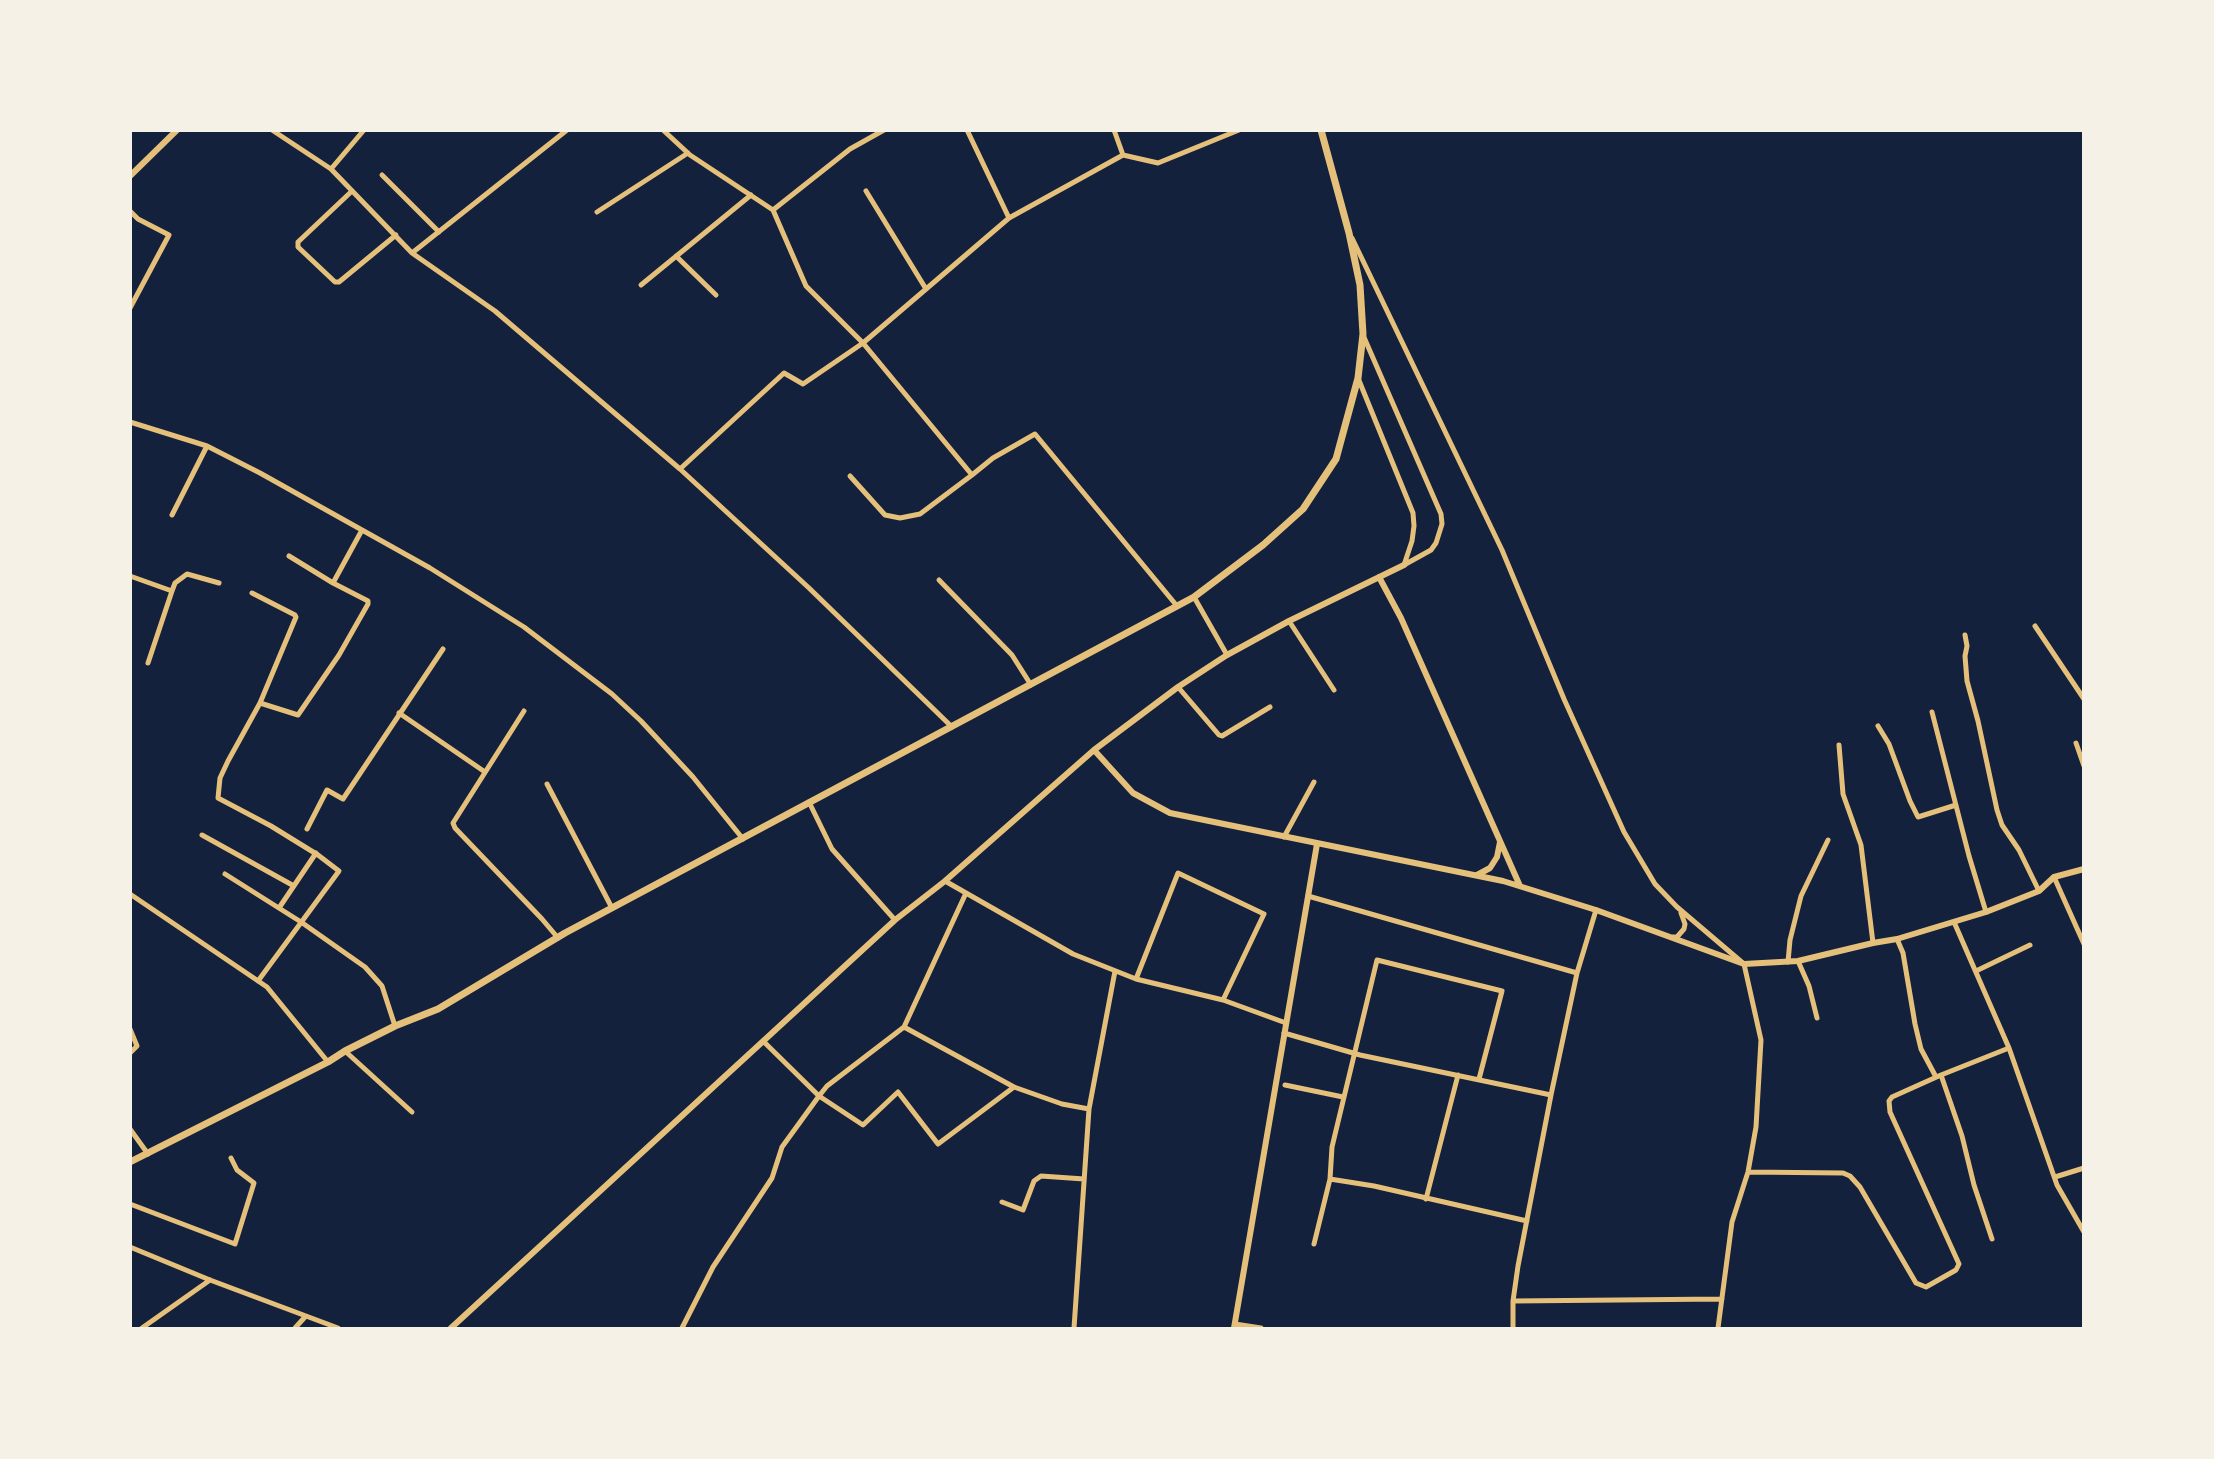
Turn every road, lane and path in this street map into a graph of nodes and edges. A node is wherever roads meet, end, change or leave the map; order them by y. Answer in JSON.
{"nodes":[{"id":1,"x":177,"y":130,"type":"edge"},
{"id":2,"x":272,"y":130,"type":"edge"},
{"id":3,"x":364,"y":130,"type":"edge"},
{"id":4,"x":567,"y":130,"type":"edge"},
{"id":5,"x":663,"y":130,"type":"edge"},
{"id":6,"x":884,"y":130,"type":"edge"},
{"id":7,"x":967,"y":130,"type":"edge"},
{"id":8,"x":1114,"y":130,"type":"edge"},
{"id":9,"x":1239,"y":130,"type":"edge"},
{"id":10,"x":1321,"y":130,"type":"edge"},
{"id":11,"x":688,"y":153,"type":"junction"},
{"id":12,"x":1123,"y":155,"type":"junction"},
{"id":13,"x":331,"y":169,"type":"junction"},
{"id":14,"x":382,"y":175,"type":"dead end"},
{"id":15,"x":130,"y":176,"type":"edge"},
{"id":16,"x":866,"y":190,"type":"dead end"},
{"id":17,"x":352,"y":191,"type":"junction"},
{"id":18,"x":751,"y":195,"type":"junction"},
{"id":19,"x":773,"y":210,"type":"junction"},
{"id":20,"x":130,"y":211,"type":"edge"},
{"id":21,"x":597,"y":212,"type":"dead end"},
{"id":22,"x":1009,"y":218,"type":"junction"},
{"id":23,"x":439,"y":232,"type":"junction"},
{"id":24,"x":1349,"y":233,"type":"junction"},
{"id":25,"x":396,"y":236,"type":"junction"},
{"id":26,"x":412,"y":253,"type":"junction"},
{"id":27,"x":676,"y":256,"type":"junction"},
{"id":28,"x":641,"y":285,"type":"dead end"},
{"id":29,"x":926,"y":289,"type":"junction"},
{"id":30,"x":716,"y":295,"type":"dead end"},
{"id":31,"x":130,"y":308,"type":"edge"},
{"id":32,"x":1363,"y":334,"type":"junction"},
{"id":33,"x":863,"y":343,"type":"junction"},
{"id":34,"x":1358,"y":378,"type":"junction"},
{"id":35,"x":130,"y":422,"type":"edge"},
{"id":36,"x":207,"y":446,"type":"junction"},
{"id":37,"x":680,"y":469,"type":"junction"},
{"id":38,"x":972,"y":475,"type":"junction"},
{"id":39,"x":850,"y":476,"type":"dead end"},
{"id":40,"x":172,"y":515,"type":"dead end"},
{"id":41,"x":362,"y":530,"type":"junction"},
{"id":42,"x":289,"y":556,"type":"dead end"},
{"id":43,"x":1404,"y":565,"type":"junction"},
{"id":44,"x":130,"y":576,"type":"edge"},
{"id":45,"x":1379,"y":577,"type":"junction"},
{"id":46,"x":939,"y":580,"type":"dead end"},
{"id":47,"x":219,"y":583,"type":"dead end"},
{"id":48,"x":333,"y":583,"type":"junction"},
{"id":49,"x":172,"y":591,"type":"junction"},
{"id":50,"x":252,"y":593,"type":"dead end"},
{"id":51,"x":1194,"y":597,"type":"junction"},
{"id":52,"x":1177,"y":606,"type":"junction"},
{"id":53,"x":1289,"y":621,"type":"junction"},
{"id":54,"x":2035,"y":626,"type":"dead end"},
{"id":55,"x":1965,"y":635,"type":"dead end"},
{"id":56,"x":443,"y":649,"type":"dead end"},
{"id":57,"x":1227,"y":655,"type":"junction"},
{"id":58,"x":148,"y":663,"type":"dead end"},
{"id":59,"x":1031,"y":685,"type":"junction"},
{"id":60,"x":1178,"y":687,"type":"junction"},
{"id":61,"x":1335,"y":690,"type":"dead end"},
{"id":62,"x":2084,"y":699,"type":"edge"},
{"id":63,"x":260,"y":702,"type":"junction"},
{"id":64,"x":1270,"y":707,"type":"dead end"},
{"id":65,"x":525,"y":711,"type":"dead end"},
{"id":66,"x":1932,"y":712,"type":"dead end"},
{"id":67,"x":399,"y":713,"type":"junction"},
{"id":68,"x":1878,"y":726,"type":"dead end"},
{"id":69,"x":952,"y":727,"type":"junction"},
{"id":70,"x":2076,"y":743,"type":"dead end"},
{"id":71,"x":1839,"y":745,"type":"dead end"},
{"id":72,"x":1094,"y":750,"type":"junction"},
{"id":73,"x":2084,"y":766,"type":"edge"},
{"id":74,"x":485,"y":772,"type":"junction"},
{"id":75,"x":1314,"y":782,"type":"dead end"},
{"id":76,"x":547,"y":784,"type":"dead end"},
{"id":77,"x":809,"y":802,"type":"junction"},
{"id":78,"x":1956,"y":805,"type":"junction"},
{"id":79,"x":307,"y":829,"type":"dead end"},
{"id":80,"x":202,"y":835,"type":"dead end"},
{"id":81,"x":1284,"y":837,"type":"junction"},
{"id":82,"x":743,"y":839,"type":"junction"},
{"id":83,"x":1828,"y":840,"type":"dead end"},
{"id":84,"x":1500,"y":841,"type":"junction"},
{"id":85,"x":1317,"y":844,"type":"junction"},
{"id":86,"x":315,"y":853,"type":"junction"},
{"id":87,"x":2084,"y":868,"type":"edge"},
{"id":88,"x":225,"y":873,"type":"dead end"},
{"id":89,"x":1477,"y":875,"type":"junction"},
{"id":90,"x":2054,"y":877,"type":"junction"},
{"id":91,"x":945,"y":881,"type":"junction"},
{"id":92,"x":294,"y":886,"type":"junction"},
{"id":93,"x":1520,"y":886,"type":"junction"},
{"id":94,"x":2039,"y":891,"type":"junction"},
{"id":95,"x":966,"y":893,"type":"junction"},
{"id":96,"x":130,"y":894,"type":"edge"},
{"id":97,"x":1308,"y":896,"type":"junction"},
{"id":98,"x":1677,"y":907,"type":"junction"},
{"id":99,"x":279,"y":908,"type":"junction"},
{"id":100,"x":612,"y":908,"type":"junction"},
{"id":101,"x":1596,"y":910,"type":"junction"},
{"id":102,"x":1986,"y":912,"type":"junction"},
{"id":103,"x":895,"y":921,"type":"junction"},
{"id":104,"x":301,"y":922,"type":"junction"},
{"id":105,"x":1954,"y":922,"type":"junction"},
{"id":106,"x":1671,"y":937,"type":"junction"},
{"id":107,"x":558,"y":938,"type":"junction"},
{"id":108,"x":1897,"y":939,"type":"junction"},
{"id":109,"x":1873,"y":943,"type":"junction"},
{"id":110,"x":2084,"y":944,"type":"edge"},
{"id":111,"x":2030,"y":945,"type":"dead end"},
{"id":112,"x":1798,"y":961,"type":"junction"},
{"id":113,"x":1788,"y":962,"type":"junction"},
{"id":114,"x":1744,"y":964,"type":"junction"},
{"id":115,"x":1115,"y":971,"type":"junction"},
{"id":116,"x":1976,"y":971,"type":"junction"},
{"id":117,"x":1577,"y":974,"type":"junction"},
{"id":118,"x":1136,"y":979,"type":"junction"},
{"id":119,"x":258,"y":981,"type":"junction"},
{"id":120,"x":1223,"y":1000,"type":"junction"},
{"id":121,"x":1816,"y":1018,"type":"dead end"},
{"id":122,"x":1286,"y":1023,"type":"junction"},
{"id":123,"x":395,"y":1026,"type":"junction"},
{"id":124,"x":904,"y":1027,"type":"junction"},
{"id":125,"x":130,"y":1029,"type":"edge"},
{"id":126,"x":1284,"y":1033,"type":"junction"},
{"id":127,"x":763,"y":1041,"type":"junction"},
{"id":128,"x":2009,"y":1048,"type":"junction"},
{"id":129,"x":345,"y":1051,"type":"junction"},
{"id":130,"x":130,"y":1053,"type":"edge"},
{"id":131,"x":1355,"y":1053,"type":"junction"},
{"id":132,"x":328,"y":1062,"type":"junction"},
{"id":133,"x":1458,"y":1075,"type":"junction"},
{"id":134,"x":1938,"y":1076,"type":"junction"},
{"id":135,"x":1479,"y":1079,"type":"junction"},
{"id":136,"x":1286,"y":1085,"type":"dead end"},
{"id":137,"x":1014,"y":1087,"type":"junction"},
{"id":138,"x":1551,"y":1095,"type":"junction"},
{"id":139,"x":819,"y":1096,"type":"junction"},
{"id":140,"x":1343,"y":1097,"type":"junction"},
{"id":141,"x":1089,"y":1109,"type":"junction"},
{"id":142,"x":412,"y":1112,"type":"dead end"},
{"id":143,"x":130,"y":1129,"type":"edge"},
{"id":144,"x":148,"y":1154,"type":"junction"},
{"id":145,"x":231,"y":1158,"type":"dead end"},
{"id":146,"x":130,"y":1162,"type":"edge"},
{"id":147,"x":2084,"y":1168,"type":"edge"},
{"id":148,"x":1748,"y":1172,"type":"junction"},
{"id":149,"x":2055,"y":1177,"type":"junction"},
{"id":150,"x":1084,"y":1179,"type":"junction"},
{"id":151,"x":1330,"y":1179,"type":"junction"},
{"id":152,"x":1426,"y":1198,"type":"junction"},
{"id":153,"x":1002,"y":1202,"type":"dead end"},
{"id":154,"x":130,"y":1204,"type":"edge"},
{"id":155,"x":1527,"y":1221,"type":"junction"},
{"id":156,"x":2084,"y":1232,"type":"edge"},
{"id":157,"x":1992,"y":1239,"type":"dead end"},
{"id":158,"x":1314,"y":1244,"type":"dead end"},
{"id":159,"x":130,"y":1247,"type":"edge"},
{"id":160,"x":210,"y":1280,"type":"junction"},
{"id":161,"x":1722,"y":1299,"type":"junction"},
{"id":162,"x":1513,"y":1301,"type":"junction"},
{"id":163,"x":305,"y":1317,"type":"junction"},
{"id":164,"x":149,"y":1326,"type":"edge"},
{"id":165,"x":1235,"y":1326,"type":"edge"},
{"id":166,"x":142,"y":1329,"type":"edge"},
{"id":167,"x":295,"y":1329,"type":"edge"},
{"id":168,"x":338,"y":1329,"type":"edge"},
{"id":169,"x":451,"y":1329,"type":"edge"},
{"id":170,"x":682,"y":1329,"type":"edge"},
{"id":171,"x":1074,"y":1329,"type":"edge"},
{"id":172,"x":1261,"y":1329,"type":"edge"},
{"id":173,"x":1513,"y":1329,"type":"edge"},
{"id":174,"x":1718,"y":1329,"type":"edge"}],
"edges":[{"from":1,"to":15,"type":"street"},
{"from":2,"to":13,"type":"street"},
{"from":3,"to":13,"type":"street"},
{"from":4,"to":23,"type":"street"},
{"from":5,"to":11,"type":"street"},
{"from":6,"to":19,"type":"street"},
{"from":7,"to":22,"type":"street"},
{"from":8,"to":12,"type":"street"},
{"from":9,"to":12,"type":"street"},
{"from":10,"to":24,"type":"main road"},
{"from":11,"to":18,"type":"street"},
{"from":11,"to":21,"type":"street"},
{"from":12,"to":22,"type":"street"},
{"from":13,"to":17,"type":"street"},
{"from":14,"to":23,"type":"street"},
{"from":16,"to":29,"type":"street"},
{"from":17,"to":25,"type":"street"},
{"from":17,"to":25,"type":"street"},
{"from":18,"to":19,"type":"street"},
{"from":18,"to":27,"type":"street"},
{"from":19,"to":33,"type":"street"},
{"from":20,"to":31,"type":"street"},
{"from":22,"to":29,"type":"street"},
{"from":23,"to":26,"type":"street"},
{"from":24,"to":32,"type":"main road"},
{"from":24,"to":98,"type":"street"},
{"from":25,"to":26,"type":"street"},
{"from":26,"to":37,"type":"street"},
{"from":27,"to":28,"type":"street"},
{"from":27,"to":30,"type":"street"},
{"from":29,"to":33,"type":"street"},
{"from":32,"to":34,"type":"main road"},
{"from":32,"to":43,"type":"street"},
{"from":33,"to":37,"type":"street"},
{"from":33,"to":38,"type":"street"},
{"from":34,"to":43,"type":"street"},
{"from":34,"to":51,"type":"main road"},
{"from":35,"to":36,"type":"street"},
{"from":36,"to":40,"type":"street"},
{"from":36,"to":41,"type":"street"},
{"from":37,"to":69,"type":"street"},
{"from":38,"to":39,"type":"street"},
{"from":38,"to":52,"type":"street"},
{"from":41,"to":48,"type":"street"},
{"from":41,"to":82,"type":"street"},
{"from":42,"to":48,"type":"street"},
{"from":43,"to":45,"type":"street"},
{"from":44,"to":49,"type":"street"},
{"from":45,"to":53,"type":"street"},
{"from":45,"to":84,"type":"street"},
{"from":46,"to":59,"type":"street"},
{"from":47,"to":49,"type":"street"},
{"from":48,"to":63,"type":"street"},
{"from":49,"to":58,"type":"street"},
{"from":50,"to":63,"type":"street"},
{"from":51,"to":52,"type":"main road"},
{"from":51,"to":57,"type":"street"},
{"from":52,"to":59,"type":"main road"},
{"from":53,"to":57,"type":"street"},
{"from":53,"to":61,"type":"street"},
{"from":54,"to":62,"type":"street"},
{"from":55,"to":94,"type":"street"},
{"from":56,"to":67,"type":"street"},
{"from":57,"to":60,"type":"street"},
{"from":59,"to":69,"type":"main road"},
{"from":60,"to":64,"type":"street"},
{"from":60,"to":72,"type":"street"},
{"from":63,"to":86,"type":"street"},
{"from":65,"to":74,"type":"street"},
{"from":66,"to":78,"type":"street"},
{"from":67,"to":74,"type":"street"},
{"from":67,"to":79,"type":"street"},
{"from":68,"to":78,"type":"street"},
{"from":69,"to":77,"type":"main road"},
{"from":70,"to":73,"type":"street"},
{"from":71,"to":109,"type":"street"},
{"from":72,"to":81,"type":"street"},
{"from":72,"to":91,"type":"street"},
{"from":74,"to":107,"type":"street"},
{"from":75,"to":81,"type":"street"},
{"from":76,"to":100,"type":"street"},
{"from":77,"to":82,"type":"main road"},
{"from":77,"to":103,"type":"street"},
{"from":78,"to":102,"type":"street"},
{"from":80,"to":92,"type":"street"},
{"from":81,"to":85,"type":"street"},
{"from":82,"to":100,"type":"main road"},
{"from":83,"to":113,"type":"street"},
{"from":84,"to":89,"type":"street"},
{"from":84,"to":93,"type":"street"},
{"from":85,"to":89,"type":"street"},
{"from":85,"to":97,"type":"street"},
{"from":86,"to":92,"type":"street"},
{"from":86,"to":104,"type":"street"},
{"from":87,"to":90,"type":"street"},
{"from":88,"to":99,"type":"street"},
{"from":89,"to":93,"type":"street"},
{"from":90,"to":94,"type":"street"},
{"from":90,"to":110,"type":"street"},
{"from":91,"to":95,"type":"street"},
{"from":91,"to":103,"type":"street"},
{"from":92,"to":99,"type":"street"},
{"from":93,"to":101,"type":"street"},
{"from":94,"to":102,"type":"street"},
{"from":95,"to":115,"type":"street"},
{"from":95,"to":124,"type":"street"},
{"from":96,"to":119,"type":"street"},
{"from":97,"to":117,"type":"street"},
{"from":97,"to":122,"type":"street"},
{"from":98,"to":106,"type":"street"},
{"from":98,"to":114,"type":"street"},
{"from":99,"to":104,"type":"street"},
{"from":100,"to":107,"type":"main road"},
{"from":101,"to":106,"type":"street"},
{"from":101,"to":117,"type":"street"},
{"from":102,"to":105,"type":"street"},
{"from":103,"to":127,"type":"street"},
{"from":104,"to":119,"type":"street"},
{"from":104,"to":123,"type":"street"},
{"from":105,"to":108,"type":"street"},
{"from":105,"to":116,"type":"street"},
{"from":106,"to":114,"type":"street"},
{"from":107,"to":123,"type":"main road"},
{"from":108,"to":109,"type":"street"},
{"from":108,"to":134,"type":"street"},
{"from":109,"to":112,"type":"street"},
{"from":111,"to":116,"type":"street"},
{"from":112,"to":113,"type":"street"},
{"from":112,"to":121,"type":"street"},
{"from":113,"to":114,"type":"street"},
{"from":114,"to":148,"type":"street"},
{"from":115,"to":118,"type":"street"},
{"from":115,"to":141,"type":"street"},
{"from":116,"to":128,"type":"street"},
{"from":117,"to":138,"type":"street"},
{"from":118,"to":120,"type":"street"},
{"from":118,"to":120,"type":"street"},
{"from":119,"to":132,"type":"street"},
{"from":120,"to":122,"type":"street"},
{"from":122,"to":126,"type":"street"},
{"from":123,"to":129,"type":"main road"},
{"from":124,"to":137,"type":"street"},
{"from":124,"to":139,"type":"street"},
{"from":125,"to":130,"type":"street"},
{"from":126,"to":131,"type":"street"},
{"from":126,"to":165,"type":"street"},
{"from":127,"to":139,"type":"street"},
{"from":127,"to":169,"type":"street"},
{"from":128,"to":134,"type":"street"},
{"from":128,"to":149,"type":"street"},
{"from":129,"to":132,"type":"main road"},
{"from":129,"to":142,"type":"street"},
{"from":131,"to":133,"type":"street"},
{"from":131,"to":135,"type":"street"},
{"from":131,"to":140,"type":"street"},
{"from":132,"to":144,"type":"main road"},
{"from":133,"to":135,"type":"street"},
{"from":133,"to":152,"type":"street"},
{"from":134,"to":148,"type":"street"},
{"from":134,"to":157,"type":"street"},
{"from":135,"to":138,"type":"street"},
{"from":136,"to":140,"type":"street"},
{"from":137,"to":139,"type":"street"},
{"from":137,"to":141,"type":"street"},
{"from":138,"to":155,"type":"street"},
{"from":139,"to":170,"type":"street"},
{"from":140,"to":151,"type":"street"},
{"from":141,"to":150,"type":"street"},
{"from":143,"to":144,"type":"street"},
{"from":144,"to":146,"type":"main road"},
{"from":145,"to":154,"type":"street"},
{"from":147,"to":149,"type":"street"},
{"from":148,"to":161,"type":"street"},
{"from":149,"to":156,"type":"street"},
{"from":150,"to":153,"type":"street"},
{"from":150,"to":171,"type":"street"},
{"from":151,"to":152,"type":"street"},
{"from":151,"to":158,"type":"street"},
{"from":152,"to":155,"type":"street"},
{"from":155,"to":162,"type":"street"},
{"from":159,"to":160,"type":"street"},
{"from":160,"to":163,"type":"street"},
{"from":160,"to":164,"type":"street"},
{"from":161,"to":162,"type":"street"},
{"from":161,"to":174,"type":"street"},
{"from":162,"to":173,"type":"street"},
{"from":163,"to":167,"type":"street"},
{"from":163,"to":168,"type":"street"},
{"from":164,"to":166,"type":"street"},
{"from":165,"to":172,"type":"street"}]}
